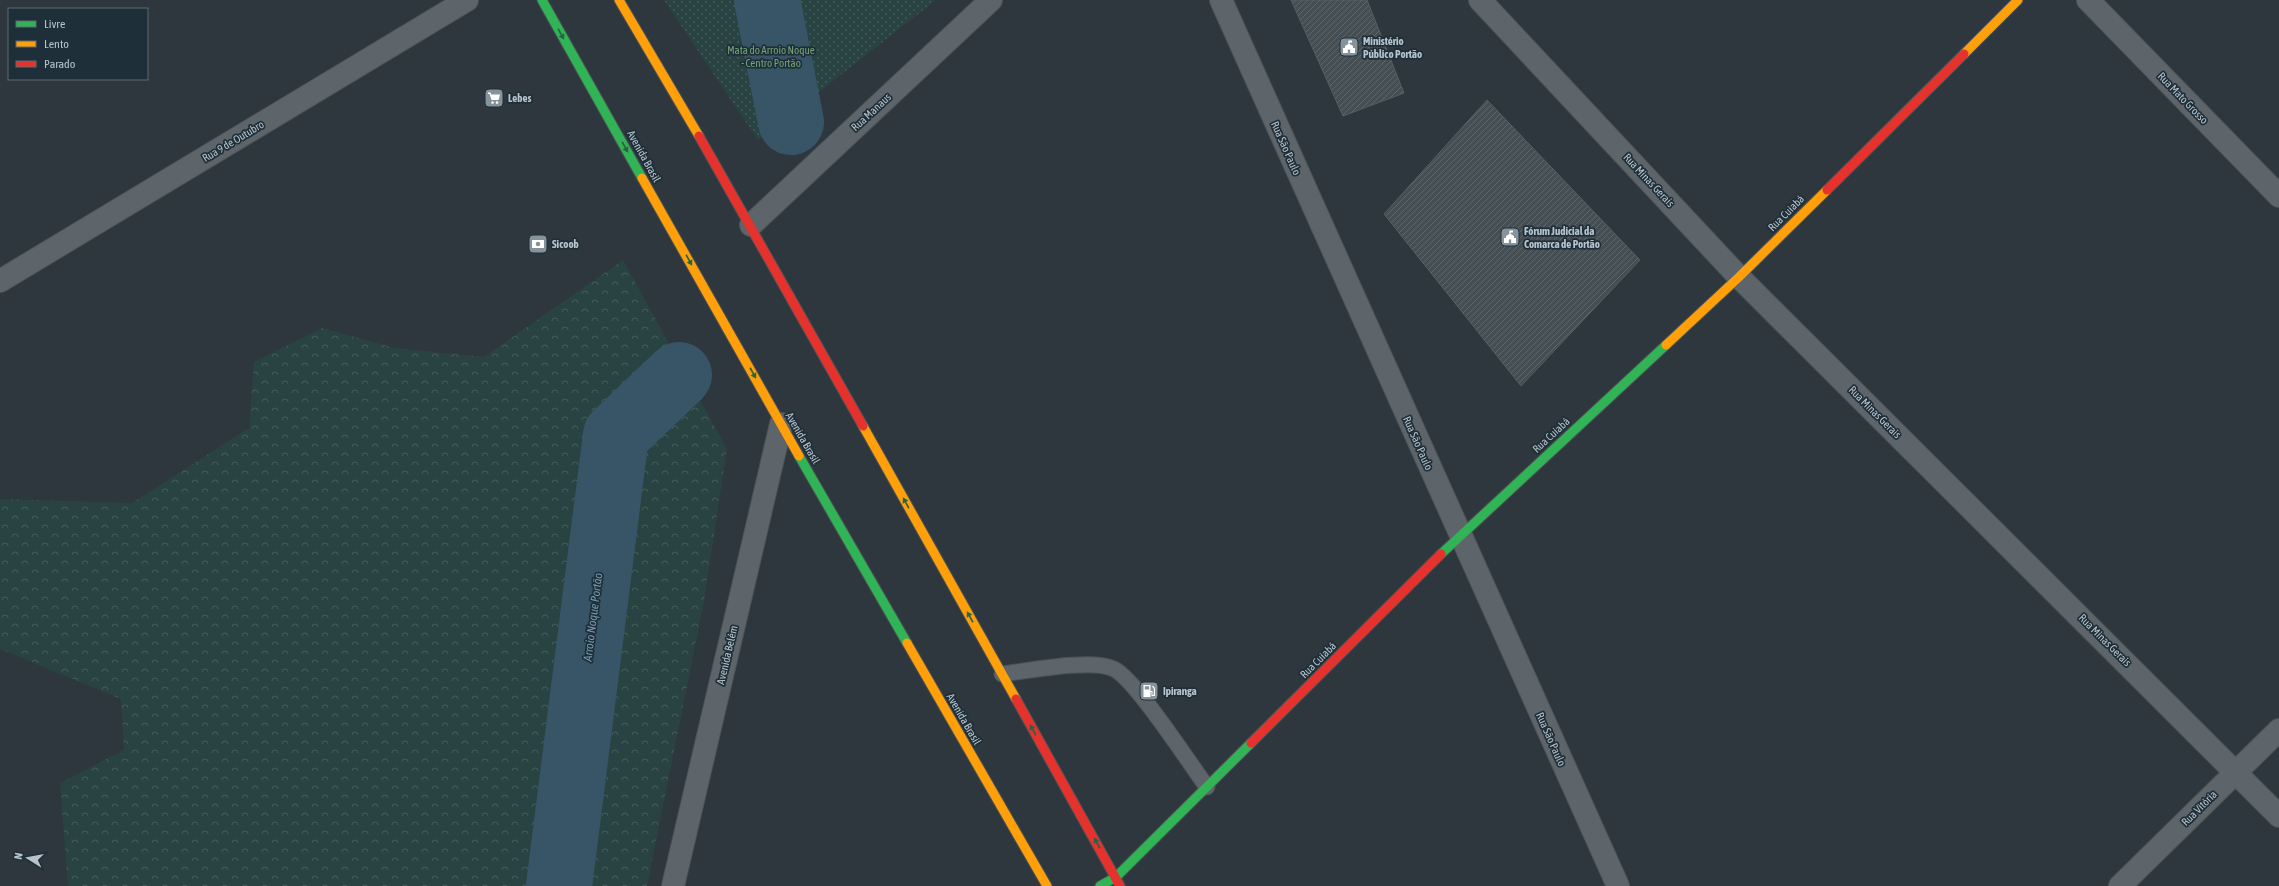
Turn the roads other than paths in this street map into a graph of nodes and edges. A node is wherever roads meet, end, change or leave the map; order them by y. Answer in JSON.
{"nodes":[{"id":1,"x":467,"y":0,"type":"edge"},
{"id":2,"x":542,"y":0,"type":"edge"},
{"id":3,"x":619,"y":0,"type":"edge"},
{"id":4,"x":991,"y":0,"type":"edge"},
{"id":5,"x":1221,"y":0,"type":"edge"},
{"id":6,"x":1480,"y":0,"type":"edge"},
{"id":7,"x":2018,"y":0,"type":"edge"},
{"id":8,"x":2088,"y":0,"type":"edge"},
{"id":9,"x":2279,"y":196,"type":"edge"},
{"id":10,"x":751,"y":225,"type":"junction"},
{"id":11,"x":1739,"y":277,"type":"junction"},
{"id":12,"x":0,"y":281,"type":"edge"},
{"id":13,"x":782,"y":424,"type":"junction"},
{"id":14,"x":1460,"y":536,"type":"junction"},
{"id":15,"x":1002,"y":674,"type":"junction"},
{"id":16,"x":2279,"y":730,"type":"edge"},
{"id":17,"x":2236,"y":771,"type":"junction"},
{"id":18,"x":1207,"y":787,"type":"junction"},
{"id":19,"x":2279,"y":816,"type":"edge"},
{"id":20,"x":1118,"y":882,"type":"edge"},
{"id":21,"x":673,"y":886,"type":"edge"},
{"id":22,"x":1046,"y":886,"type":"edge"},
{"id":23,"x":1100,"y":886,"type":"edge"},
{"id":24,"x":1618,"y":886,"type":"edge"},
{"id":25,"x":2120,"y":886,"type":"edge"}],
"edges":[{"from":1,"to":12,"type":"street","name":"Rua 9 de Outubro"},
{"from":2,"to":13,"type":"main road","name":"Avenida Brasil","one_way":true},
{"from":3,"to":10,"type":"main road"},
{"from":4,"to":10,"type":"street","name":"Rua Manaus"},
{"from":5,"to":14,"type":"street","name":"Rua São Paulo"},
{"from":6,"to":11,"type":"street","name":"Rua Minas Gerais"},
{"from":7,"to":11,"type":"main road","name":"Rua Cuiabá"},
{"from":8,"to":9,"type":"street","name":"Rua Mato Grosso"},
{"from":15,"to":10,"type":"main road","one_way":true},
{"from":11,"to":14,"type":"main road","name":"Rua Cuiabá"},
{"from":11,"to":17,"type":"street","name":"Rua Minas Gerais"},
{"from":13,"to":21,"type":"street","name":"Avenida Belém"},
{"from":13,"to":22,"type":"main road","name":"Avenida Brasil"},
{"from":14,"to":18,"type":"main road","name":"Rua Cuiabá"},
{"from":14,"to":24,"type":"street","name":"Rua São Paulo"},
{"from":15,"to":18,"type":"lane"},
{"from":20,"to":15,"type":"main road","one_way":true},
{"from":16,"to":17,"type":"street","name":"Rua Vitória"},
{"from":17,"to":19,"type":"street","name":"Rua Minas Gerais"},
{"from":17,"to":25,"type":"street","name":"Rua Vitória"},
{"from":18,"to":20,"type":"main road","name":"Rua Cuiabá"},
{"from":20,"to":23,"type":"main road","name":"Rua Cuiabá"}]}
